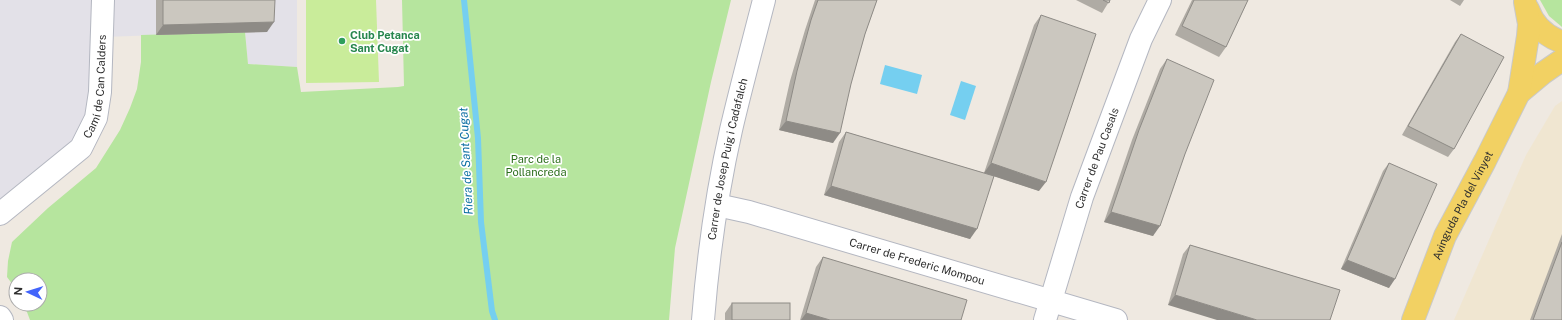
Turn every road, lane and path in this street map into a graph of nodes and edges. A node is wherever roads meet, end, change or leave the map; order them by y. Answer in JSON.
{"nodes":[{"id":1,"x":103,"y":0,"type":"edge"},
{"id":2,"x":764,"y":0,"type":"edge"},
{"id":3,"x":1160,"y":0,"type":"edge"},
{"id":4,"x":1525,"y":1,"type":"edge"},
{"id":5,"x":1562,"y":42,"type":"edge"},
{"id":6,"x":1562,"y":60,"type":"edge"},
{"id":7,"x":1519,"y":93,"type":"junction"},
{"id":8,"x":717,"y":205,"type":"junction"},
{"id":9,"x":2,"y":214,"type":"edge"},
{"id":10,"x":1048,"y":310,"type":"edge"},
{"id":11,"x":0,"y":317,"type":"edge"},
{"id":12,"x":2,"y":320,"type":"edge"},
{"id":13,"x":703,"y":320,"type":"edge"},
{"id":14,"x":1116,"y":320,"type":"edge"},
{"id":15,"x":1413,"y":320,"type":"edge"}],
"edges":[{"from":1,"to":9,"type":"street","name":"Camí de Can Calders"},
{"from":2,"to":8,"type":"street","name":"Carrer de Josep Puig i Cadafalch"},
{"from":3,"to":10,"type":"street","name":"Carrer de Pau Casals"},
{"from":4,"to":5,"type":"main road"},
{"from":4,"to":7,"type":"main road","name":"Avinguda Pla del Vinyet"},
{"from":6,"to":7,"type":"main road","name":"Avinguda Pla del Vinyet"},
{"from":7,"to":15,"type":"main road","name":"Avinguda Pla del Vinyet"},
{"from":8,"to":10,"type":"street","name":"Carrer de Frederic Mompou"},
{"from":8,"to":13,"type":"street","name":"Carrer de Josep Puig i Cadafalch"},
{"from":10,"to":14,"type":"street","name":"Carrer de Frederic Mompou"},
{"from":11,"to":12,"type":"street"}]}
